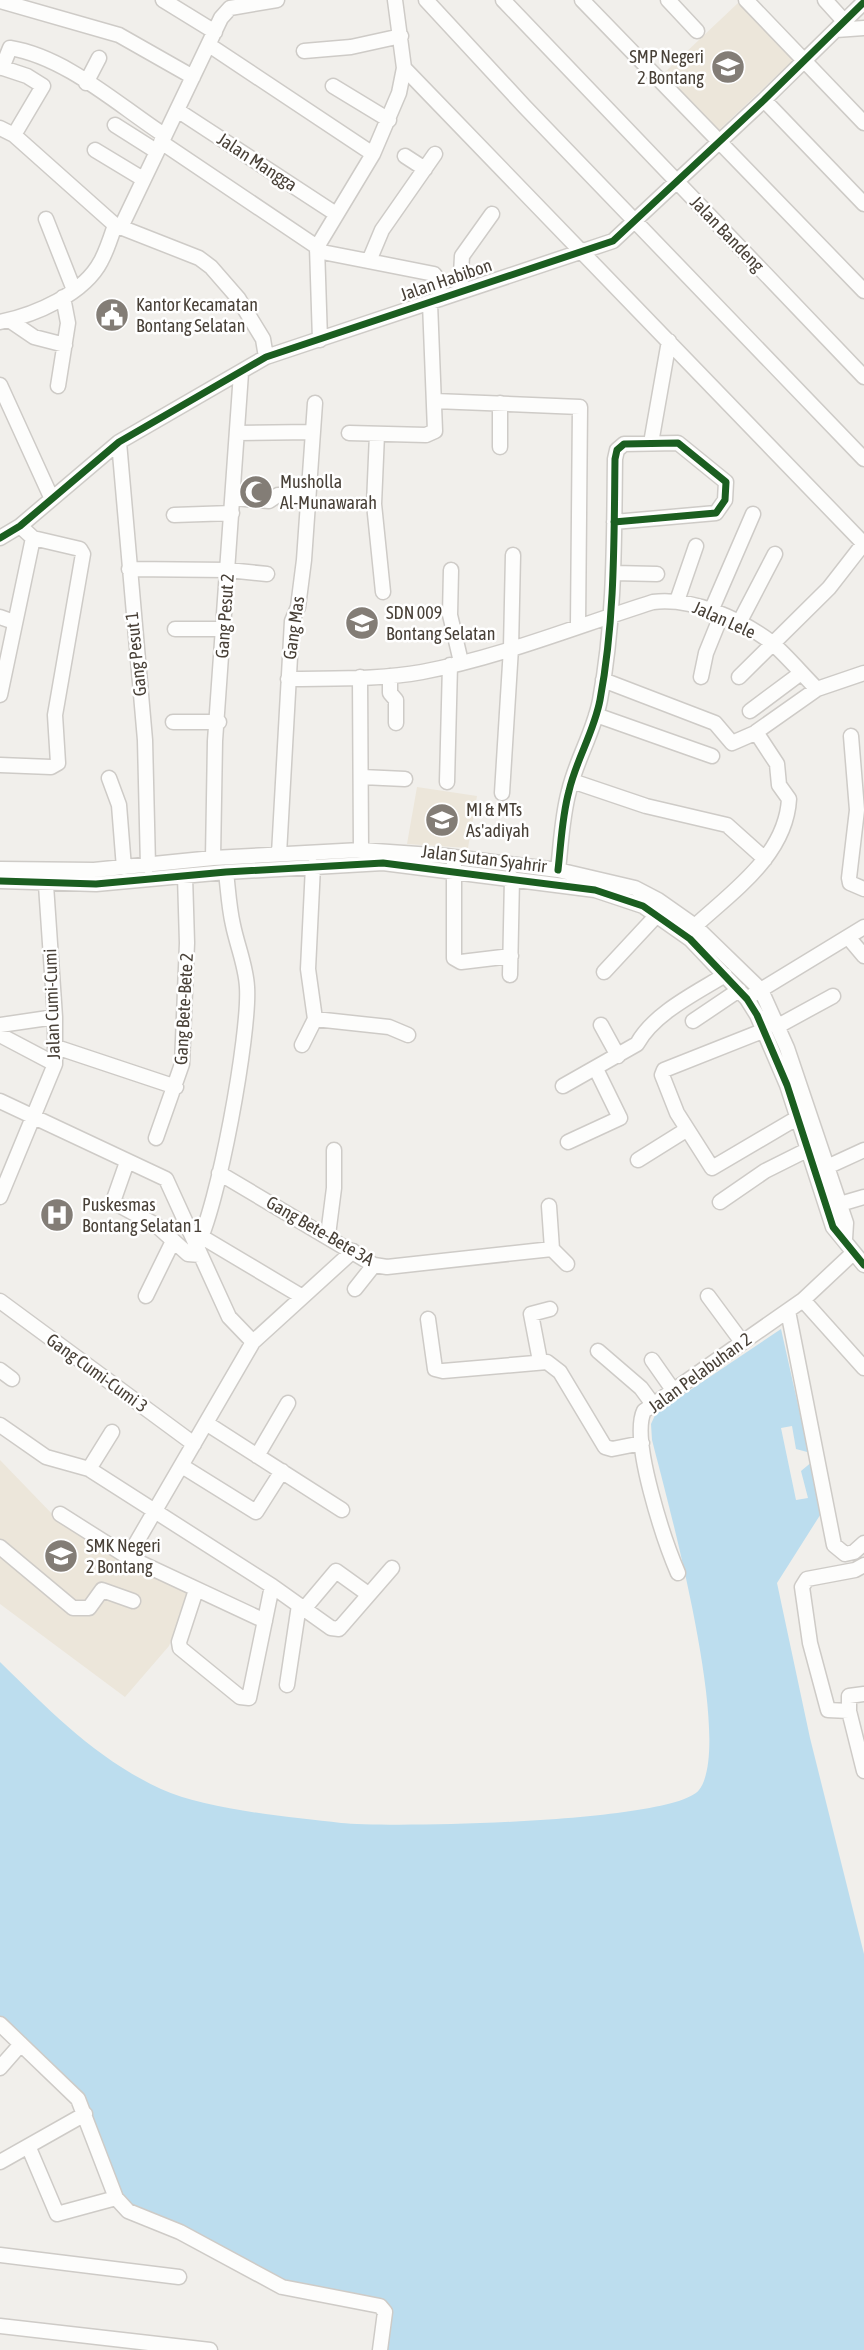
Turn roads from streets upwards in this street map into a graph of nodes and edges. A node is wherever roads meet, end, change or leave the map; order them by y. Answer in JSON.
{"nodes":[{"id":1,"x":163,"y":0,"type":"edge"},
{"id":2,"x":278,"y":0,"type":"edge"},
{"id":3,"x":395,"y":0,"type":"edge"},
{"id":4,"x":426,"y":0,"type":"edge"},
{"id":5,"x":503,"y":0,"type":"edge"},
{"id":6,"x":583,"y":0,"type":"edge"},
{"id":7,"x":668,"y":0,"type":"edge"},
{"id":8,"x":746,"y":0,"type":"edge"},
{"id":9,"x":825,"y":0,"type":"edge"},
{"id":10,"x":0,"y":1,"type":"edge"},
{"id":11,"x":864,"y":2,"type":"edge"},
{"id":12,"x":840,"y":25,"type":"junction"},
{"id":13,"x":864,"y":28,"type":"edge"},
{"id":14,"x":697,"y":31,"type":"dead end"},
{"id":15,"x":401,"y":36,"type":"junction"},
{"id":16,"x":212,"y":38,"type":"junction"},
{"id":17,"x":304,"y":51,"type":"dead end"},
{"id":18,"x":99,"y":58,"type":"dead end"},
{"id":19,"x":803,"y":61,"type":"junction"},
{"id":20,"x":1,"y":68,"type":"edge"},
{"id":21,"x":404,"y":68,"type":"junction"},
{"id":22,"x":193,"y":77,"type":"junction"},
{"id":23,"x":86,"y":83,"type":"junction"},
{"id":24,"x":333,"y":86,"type":"dead end"},
{"id":25,"x":764,"y":100,"type":"junction"},
{"id":26,"x":177,"y":110,"type":"junction"},
{"id":27,"x":389,"y":120,"type":"junction"},
{"id":28,"x":864,"y":123,"type":"edge"},
{"id":29,"x":115,"y":125,"type":"dead end"},
{"id":30,"x":4,"y":132,"type":"edge"},
{"id":31,"x":720,"y":142,"type":"junction"},
{"id":32,"x":160,"y":143,"type":"junction"},
{"id":33,"x":95,"y":150,"type":"dead end"},
{"id":34,"x":373,"y":154,"type":"junction"},
{"id":35,"x":435,"y":154,"type":"dead end"},
{"id":36,"x":405,"y":156,"type":"dead end"},
{"id":37,"x":425,"y":169,"type":"junction"},
{"id":38,"x":143,"y":179,"type":"junction"},
{"id":39,"x":678,"y":182,"type":"junction"},
{"id":40,"x":864,"y":204,"type":"edge"},
{"id":41,"x":336,"y":214,"type":"junction"},
{"id":42,"x":492,"y":214,"type":"dead end"},
{"id":43,"x":47,"y":219,"type":"dead end"},
{"id":44,"x":636,"y":222,"type":"junction"},
{"id":45,"x":118,"y":226,"type":"junction"},
{"id":46,"x":317,"y":249,"type":"junction"},
{"id":47,"x":581,"y":249,"type":"junction"},
{"id":48,"x":369,"y":261,"type":"junction"},
{"id":49,"x":864,"y":291,"type":"edge"},
{"id":50,"x":460,"y":292,"type":"junction"},
{"id":51,"x":69,"y":293,"type":"junction"},
{"id":52,"x":435,"y":301,"type":"junction"},
{"id":53,"x":5,"y":321,"type":"edge"},
{"id":54,"x":320,"y":340,"type":"junction"},
{"id":55,"x":669,"y":341,"type":"junction"},
{"id":56,"x":65,"y":345,"type":"junction"},
{"id":57,"x":266,"y":357,"type":"junction"},
{"id":58,"x":241,"y":373,"type":"junction"},
{"id":59,"x":864,"y":377,"type":"edge"},
{"id":60,"x":0,"y":385,"type":"edge"},
{"id":61,"x":58,"y":386,"type":"dead end"},
{"id":62,"x":435,"y":401,"type":"junction"},
{"id":63,"x":315,"y":403,"type":"dead end"},
{"id":64,"x":500,"y":403,"type":"junction"},
{"id":65,"x":312,"y":432,"type":"junction"},
{"id":66,"x":237,"y":433,"type":"junction"},
{"id":67,"x":349,"y":433,"type":"dead end"},
{"id":68,"x":377,"y":434,"type":"junction"},
{"id":69,"x":119,"y":442,"type":"junction"},
{"id":70,"x":651,"y":443,"type":"junction"},
{"id":71,"x":500,"y":447,"type":"dead end"},
{"id":72,"x":864,"y":459,"type":"edge"},
{"id":73,"x":308,"y":495,"type":"junction"},
{"id":74,"x":51,"y":497,"type":"junction"},
{"id":75,"x":232,"y":506,"type":"junction"},
{"id":76,"x":754,"y":514,"type":"dead end"},
{"id":77,"x":174,"y":515,"type":"dead end"},
{"id":78,"x":614,"y":522,"type":"junction"},
{"id":79,"x":20,"y":526,"type":"junction"},
{"id":80,"x":859,"y":526,"type":"edge"},
{"id":81,"x":0,"y":538,"type":"edge"},
{"id":82,"x":33,"y":538,"type":"junction"},
{"id":83,"x":864,"y":544,"type":"edge"},
{"id":84,"x":696,"y":546,"type":"dead end"},
{"id":85,"x":775,"y":554,"type":"dead end"},
{"id":86,"x":513,"y":555,"type":"dead end"},
{"id":87,"x":129,"y":569,"type":"junction"},
{"id":88,"x":228,"y":570,"type":"junction"},
{"id":89,"x":451,"y":570,"type":"dead end"},
{"id":90,"x":614,"y":573,"type":"junction"},
{"id":91,"x":267,"y":574,"type":"dead end"},
{"id":92,"x":657,"y":574,"type":"dead end"},
{"id":93,"x":383,"y":592,"type":"dead end"},
{"id":94,"x":677,"y":601,"type":"junction"},
{"id":95,"x":716,"y":613,"type":"junction"},
{"id":96,"x":611,"y":615,"type":"junction"},
{"id":97,"x":7,"y":620,"type":"edge"},
{"id":98,"x":740,"y":623,"type":"junction"},
{"id":99,"x":578,"y":625,"type":"junction"},
{"id":100,"x":175,"y":629,"type":"dead end"},
{"id":101,"x":224,"y":629,"type":"junction"},
{"id":102,"x":771,"y":643,"type":"junction"},
{"id":103,"x":511,"y":648,"type":"junction"},
{"id":104,"x":455,"y":663,"type":"junction"},
{"id":105,"x":801,"y":673,"type":"junction"},
{"id":106,"x":864,"y":673,"type":"edge"},
{"id":107,"x":390,"y":676,"type":"junction"},
{"id":108,"x":360,"y":677,"type":"junction"},
{"id":109,"x":701,"y":677,"type":"dead end"},
{"id":110,"x":739,"y":677,"type":"dead end"},
{"id":111,"x":288,"y":679,"type":"junction"},
{"id":112,"x":603,"y":680,"type":"junction"},
{"id":113,"x":817,"y":689,"type":"junction"},
{"id":114,"x":0,"y":695,"type":"edge"},
{"id":115,"x":750,"y":711,"type":"dead end"},
{"id":116,"x":596,"y":715,"type":"junction"},
{"id":117,"x":173,"y":722,"type":"dead end"},
{"id":118,"x":219,"y":722,"type":"junction"},
{"id":119,"x":396,"y":723,"type":"dead end"},
{"id":120,"x":755,"y":733,"type":"junction"},
{"id":121,"x":851,"y":736,"type":"dead end"},
{"id":122,"x":712,"y":756,"type":"dead end"},
{"id":123,"x":0,"y":765,"type":"edge"},
{"id":124,"x":362,"y":777,"type":"junction"},
{"id":125,"x":109,"y":778,"type":"dead end"},
{"id":126,"x":405,"y":779,"type":"dead end"},
{"id":127,"x":572,"y":781,"type":"junction"},
{"id":128,"x":447,"y":782,"type":"dead end"},
{"id":129,"x":502,"y":793,"type":"dead end"},
{"id":130,"x":361,"y":850,"type":"junction"},
{"id":131,"x":279,"y":854,"type":"junction"},
{"id":132,"x":213,"y":858,"type":"junction"},
{"id":133,"x":765,"y":859,"type":"junction"},
{"id":134,"x":453,"y":864,"type":"junction"},
{"id":135,"x":148,"y":866,"type":"junction"},
{"id":136,"x":313,"y":866,"type":"junction"},
{"id":137,"x":124,"y":868,"type":"junction"},
{"id":138,"x":0,"y":869,"type":"edge"},
{"id":139,"x":558,"y":870,"type":"junction"},
{"id":140,"x":226,"y":872,"type":"junction"},
{"id":141,"x":185,"y":876,"type":"junction"},
{"id":142,"x":512,"y":878,"type":"junction"},
{"id":143,"x":45,"y":879,"type":"junction"},
{"id":144,"x":0,"y":881,"type":"edge"},
{"id":145,"x":864,"y":889,"type":"edge"},
{"id":146,"x":657,"y":915,"type":"junction"},
{"id":147,"x":695,"y":926,"type":"junction"},
{"id":148,"x":864,"y":927,"type":"edge"},
{"id":149,"x":848,"y":937,"type":"junction"},
{"id":150,"x":511,"y":956,"type":"junction"},
{"id":151,"x":864,"y":956,"type":"edge"},
{"id":152,"x":604,"y":972,"type":"dead end"},
{"id":153,"x":510,"y":975,"type":"dead end"},
{"id":154,"x":725,"y":975,"type":"junction"},
{"id":155,"x":761,"y":989,"type":"junction"},
{"id":156,"x":743,"y":994,"type":"junction"},
{"id":157,"x":833,"y":996,"type":"dead end"},
{"id":158,"x":55,"y":1017,"type":"junction"},
{"id":159,"x":315,"y":1018,"type":"junction"},
{"id":160,"x":693,"y":1021,"type":"dead end"},
{"id":161,"x":0,"y":1025,"type":"edge"},
{"id":162,"x":601,"y":1025,"type":"dead end"},
{"id":163,"x":771,"y":1028,"type":"junction"},
{"id":164,"x":0,"y":1035,"type":"edge"},
{"id":165,"x":408,"y":1035,"type":"dead end"},
{"id":166,"x":302,"y":1045,"type":"dead end"},
{"id":167,"x":56,"y":1047,"type":"junction"},
{"id":168,"x":618,"y":1056,"type":"junction"},
{"id":169,"x":55,"y":1064,"type":"junction"},
{"id":170,"x":596,"y":1069,"type":"junction"},
{"id":171,"x":563,"y":1086,"type":"dead end"},
{"id":172,"x":176,"y":1087,"type":"junction"},
{"id":173,"x":0,"y":1101,"type":"edge"},
{"id":174,"x":34,"y":1116,"type":"junction"},
{"id":175,"x":797,"y":1118,"type":"junction"},
{"id":176,"x":686,"y":1130,"type":"junction"},
{"id":177,"x":156,"y":1138,"type":"dead end"},
{"id":178,"x":568,"y":1142,"type":"dead end"},
{"id":179,"x":334,"y":1150,"type":"dead end"},
{"id":180,"x":807,"y":1150,"type":"junction"},
{"id":181,"x":864,"y":1150,"type":"edge"},
{"id":182,"x":638,"y":1160,"type":"dead end"},
{"id":183,"x":127,"y":1162,"type":"junction"},
{"id":184,"x":827,"y":1167,"type":"junction"},
{"id":185,"x":5,"y":1173,"type":"edge"},
{"id":186,"x":219,"y":1173,"type":"junction"},
{"id":187,"x":864,"y":1196,"type":"edge"},
{"id":188,"x":0,"y":1197,"type":"edge"},
{"id":189,"x":720,"y":1202,"type":"dead end"},
{"id":190,"x":840,"y":1204,"type":"junction"},
{"id":191,"x":549,"y":1206,"type":"dead end"},
{"id":192,"x":328,"y":1235,"type":"junction"},
{"id":193,"x":845,"y":1239,"type":"junction"},
{"id":194,"x":173,"y":1241,"type":"junction"},
{"id":195,"x":199,"y":1247,"type":"junction"},
{"id":196,"x":552,"y":1249,"type":"junction"},
{"id":197,"x":353,"y":1251,"type":"junction"},
{"id":198,"x":852,"y":1254,"type":"junction"},
{"id":199,"x":567,"y":1264,"type":"dead end"},
{"id":200,"x":374,"y":1265,"type":"junction"},
{"id":201,"x":864,"y":1265,"type":"edge"},
{"id":202,"x":355,"y":1289,"type":"dead end"},
{"id":203,"x":146,"y":1296,"type":"dead end"},
{"id":204,"x":300,"y":1296,"type":"junction"},
{"id":205,"x":708,"y":1296,"type":"dead end"},
{"id":206,"x":803,"y":1300,"type":"junction"},
{"id":207,"x":0,"y":1301,"type":"edge"},
{"id":208,"x":550,"y":1309,"type":"dead end"},
{"id":209,"x":788,"y":1311,"type":"junction"},
{"id":210,"x":428,"y":1320,"type":"dead end"},
{"id":211,"x":253,"y":1342,"type":"junction"},
{"id":212,"x":742,"y":1342,"type":"junction"},
{"id":213,"x":598,"y":1351,"type":"dead end"},
{"id":214,"x":652,"y":1360,"type":"dead end"},
{"id":215,"x":540,"y":1361,"type":"junction"},
{"id":216,"x":864,"y":1368,"type":"edge"},
{"id":217,"x":673,"y":1390,"type":"junction"},
{"id":218,"x":288,"y":1403,"type":"dead end"},
{"id":219,"x":652,"y":1403,"type":"junction"},
{"id":220,"x":206,"y":1423,"type":"junction"},
{"id":221,"x":0,"y":1425,"type":"edge"},
{"id":222,"x":112,"y":1432,"type":"dead end"},
{"id":223,"x":642,"y":1443,"type":"junction"},
{"id":224,"x":194,"y":1444,"type":"junction"},
{"id":225,"x":257,"y":1456,"type":"junction"},
{"id":226,"x":182,"y":1466,"type":"junction"},
{"id":227,"x":89,"y":1469,"type":"junction"},
{"id":228,"x":282,"y":1471,"type":"junction"},
{"id":229,"x":342,"y":1510,"type":"dead end"},
{"id":230,"x":156,"y":1511,"type":"junction"},
{"id":231,"x":60,"y":1514,"type":"dead end"},
{"id":232,"x":864,"y":1543,"type":"edge"},
{"id":233,"x":0,"y":1547,"type":"edge"},
{"id":234,"x":128,"y":1557,"type":"junction"},
{"id":235,"x":864,"y":1565,"type":"edge"},
{"id":236,"x":392,"y":1568,"type":"dead end"},
{"id":237,"x":678,"y":1573,"type":"dead end"},
{"id":238,"x":272,"y":1586,"type":"junction"},
{"id":239,"x":195,"y":1590,"type":"junction"},
{"id":240,"x":368,"y":1594,"type":"junction"},
{"id":241,"x":133,"y":1601,"type":"dead end"},
{"id":242,"x":302,"y":1607,"type":"junction"},
{"id":243,"x":265,"y":1620,"type":"junction"},
{"id":244,"x":287,"y":1685,"type":"dead end"},
{"id":245,"x":864,"y":1694,"type":"edge"},
{"id":246,"x":849,"y":1710,"type":"junction"},
{"id":247,"x":864,"y":1771,"type":"edge"},
{"id":248,"x":0,"y":2024,"type":"edge"},
{"id":249,"x":22,"y":2044,"type":"junction"},
{"id":250,"x":0,"y":2068,"type":"edge"},
{"id":251,"x":85,"y":2114,"type":"junction"},
{"id":252,"x":29,"y":2148,"type":"junction"},
{"id":253,"x":0,"y":2162,"type":"edge"},
{"id":254,"x":116,"y":2198,"type":"junction"},
{"id":255,"x":0,"y":2255,"type":"edge"},
{"id":256,"x":179,"y":2277,"type":"dead end"},
{"id":257,"x":0,"y":2326,"type":"edge"},
{"id":258,"x":210,"y":2350,"type":"edge"},
{"id":259,"x":380,"y":2350,"type":"edge"}],
"edges":[{"from":1,"to":16,"type":"street"},
{"from":2,"to":16,"type":"street"},
{"from":3,"to":15,"type":"street"},
{"from":4,"to":44,"type":"street"},
{"from":5,"to":39,"type":"street","name":"Jalan Bandeng"},
{"from":6,"to":31,"type":"street"},
{"from":7,"to":14,"type":"street"},
{"from":8,"to":19,"type":"street"},
{"from":9,"to":12,"type":"street"},
{"from":10,"to":22,"type":"street"},
{"from":11,"to":12,"type":"street","name":"Jalan Habibon"},
{"from":12,"to":13,"type":"street"},
{"from":12,"to":19,"type":"street","name":"Jalan Habibon"},
{"from":15,"to":17,"type":"street"},
{"from":15,"to":21,"type":"street"},
{"from":16,"to":22,"type":"street"},
{"from":16,"to":34,"type":"street"},
{"from":18,"to":23,"type":"street"},
{"from":19,"to":25,"type":"street","name":"Jalan Habibon"},
{"from":19,"to":28,"type":"street"},
{"from":20,"to":23,"type":"street"},
{"from":20,"to":30,"type":"street"},
{"from":21,"to":27,"type":"street"},
{"from":21,"to":47,"type":"street"},
{"from":22,"to":26,"type":"street"},
{"from":23,"to":32,"type":"street"},
{"from":24,"to":27,"type":"street"},
{"from":25,"to":31,"type":"street","name":"Jalan Habibon"},
{"from":25,"to":40,"type":"street"},
{"from":26,"to":32,"type":"street"},
{"from":26,"to":41,"type":"street","name":"Jalan Mangga"},
{"from":27,"to":34,"type":"street"},
{"from":29,"to":32,"type":"street"},
{"from":30,"to":45,"type":"street"},
{"from":31,"to":39,"type":"street","name":"Jalan Habibon"},
{"from":31,"to":49,"type":"street"},
{"from":32,"to":38,"type":"street"},
{"from":32,"to":46,"type":"street"},
{"from":33,"to":38,"type":"street"},
{"from":34,"to":41,"type":"street"},
{"from":35,"to":37,"type":"street"},
{"from":36,"to":37,"type":"street"},
{"from":37,"to":48,"type":"street"},
{"from":38,"to":45,"type":"street"},
{"from":39,"to":44,"type":"street","name":"Jalan Habibon"},
{"from":39,"to":59,"type":"street","name":"Jalan Bandeng"},
{"from":41,"to":46,"type":"street"},
{"from":42,"to":50,"type":"street"},
{"from":43,"to":51,"type":"street"},
{"from":44,"to":47,"type":"street","name":"Jalan Habibon"},
{"from":44,"to":72,"type":"street"},
{"from":45,"to":51,"type":"street"},
{"from":45,"to":57,"type":"street"},
{"from":46,"to":48,"type":"street"},
{"from":46,"to":54,"type":"street"},
{"from":47,"to":50,"type":"street","name":"Jalan Habibon"},
{"from":47,"to":55,"type":"street"},
{"from":48,"to":52,"type":"street"},
{"from":50,"to":52,"type":"street","name":"Jalan Habibon"},
{"from":51,"to":53,"type":"street"},
{"from":51,"to":56,"type":"street"},
{"from":52,"to":54,"type":"street","name":"Jalan Habibon"},
{"from":52,"to":62,"type":"street"},
{"from":53,"to":56,"type":"street"},
{"from":54,"to":57,"type":"street","name":"Jalan Habibon"},
{"from":55,"to":70,"type":"street"},
{"from":55,"to":80,"type":"street"},
{"from":56,"to":61,"type":"street"},
{"from":57,"to":58,"type":"street","name":"Jalan Habibon"},
{"from":58,"to":66,"type":"street","name":"Gang Pesut 2"},
{"from":58,"to":69,"type":"street","name":"Jalan Habibon"},
{"from":60,"to":74,"type":"street"},
{"from":62,"to":64,"type":"street"},
{"from":62,"to":68,"type":"street"},
{"from":63,"to":65,"type":"street","name":"Gang Mas"},
{"from":64,"to":71,"type":"street"},
{"from":64,"to":99,"type":"street"},
{"from":65,"to":66,"type":"street"},
{"from":65,"to":73,"type":"street","name":"Gang Mas"},
{"from":66,"to":75,"type":"street","name":"Gang Pesut 2"},
{"from":67,"to":68,"type":"street"},
{"from":68,"to":93,"type":"street"},
{"from":69,"to":74,"type":"street","name":"Jalan Habibon"},
{"from":69,"to":87,"type":"street","name":"Gang Pesut 1"},
{"from":70,"to":78,"type":"street"},
{"from":70,"to":78,"type":"street"},
{"from":73,"to":75,"type":"street"},
{"from":73,"to":111,"type":"street","name":"Gang Mas"},
{"from":74,"to":79,"type":"street","name":"Jalan Habibon"},
{"from":75,"to":77,"type":"street"},
{"from":75,"to":88,"type":"street","name":"Gang Pesut 2"},
{"from":76,"to":95,"type":"street"},
{"from":78,"to":90,"type":"street"},
{"from":79,"to":81,"type":"street","name":"Jalan Habibon"},
{"from":79,"to":82,"type":"street"},
{"from":80,"to":83,"type":"street"},
{"from":82,"to":97,"type":"street"},
{"from":82,"to":123,"type":"street"},
{"from":83,"to":102,"type":"street"},
{"from":84,"to":94,"type":"street"},
{"from":85,"to":98,"type":"street"},
{"from":86,"to":103,"type":"street"},
{"from":87,"to":88,"type":"street"},
{"from":87,"to":135,"type":"street","name":"Gang Pesut 1"},
{"from":88,"to":91,"type":"street"},
{"from":88,"to":101,"type":"street","name":"Gang Pesut 2"},
{"from":89,"to":104,"type":"street"},
{"from":90,"to":92,"type":"street"},
{"from":90,"to":96,"type":"street"},
{"from":94,"to":95,"type":"street","name":"Jalan Lele"},
{"from":94,"to":96,"type":"street","name":"Jalan Lele"},
{"from":95,"to":98,"type":"street","name":"Jalan Lele"},
{"from":95,"to":109,"type":"street"},
{"from":96,"to":99,"type":"street","name":"Jalan Lele"},
{"from":96,"to":112,"type":"street"},
{"from":97,"to":114,"type":"street"},
{"from":98,"to":102,"type":"street","name":"Jalan Lele"},
{"from":99,"to":103,"type":"street","name":"Jalan Lele"},
{"from":100,"to":101,"type":"street"},
{"from":101,"to":118,"type":"street","name":"Gang Pesut 2"},
{"from":102,"to":105,"type":"street","name":"Jalan Lele"},
{"from":102,"to":110,"type":"street"},
{"from":103,"to":104,"type":"street","name":"Jalan Lele"},
{"from":103,"to":129,"type":"street"},
{"from":104,"to":107,"type":"street","name":"Jalan Lele"},
{"from":104,"to":128,"type":"street"},
{"from":105,"to":113,"type":"street","name":"Jalan Lele"},
{"from":105,"to":115,"type":"street"},
{"from":106,"to":113,"type":"street"},
{"from":107,"to":108,"type":"street","name":"Jalan Lele"},
{"from":107,"to":119,"type":"street"},
{"from":108,"to":111,"type":"street","name":"Jalan Lele"},
{"from":108,"to":124,"type":"street"},
{"from":111,"to":131,"type":"street","name":"Gang Mas"},
{"from":112,"to":116,"type":"street"},
{"from":112,"to":120,"type":"street"},
{"from":113,"to":120,"type":"street"},
{"from":116,"to":122,"type":"street"},
{"from":116,"to":127,"type":"street"},
{"from":117,"to":118,"type":"street"},
{"from":118,"to":132,"type":"street","name":"Gang Pesut 2"},
{"from":120,"to":133,"type":"street"},
{"from":121,"to":145,"type":"street"},
{"from":124,"to":126,"type":"street"},
{"from":124,"to":130,"type":"street"},
{"from":125,"to":137,"type":"street"},
{"from":127,"to":133,"type":"street"},
{"from":127,"to":139,"type":"street"},
{"from":130,"to":131,"type":"street","name":"Jalan Sutan Syahrir"},
{"from":130,"to":134,"type":"street","name":"Jalan Sutan Syahrir"},
{"from":131,"to":132,"type":"street","name":"Jalan Sutan Syahrir"},
{"from":132,"to":135,"type":"street","name":"Jalan Sutan Syahrir"},
{"from":133,"to":147,"type":"street"},
{"from":134,"to":136,"type":"street","name":"Jalan Sutan Syahrir"},
{"from":134,"to":139,"type":"street","name":"Jalan Sutan Syahrir"},
{"from":134,"to":142,"type":"street","name":"Jalan Sutan Syahrir"},
{"from":134,"to":150,"type":"street"},
{"from":135,"to":137,"type":"street","name":"Jalan Sutan Syahrir"},
{"from":136,"to":140,"type":"street","name":"Jalan Sutan Syahrir"},
{"from":136,"to":159,"type":"street"},
{"from":137,"to":143,"type":"street","name":"Jalan Sutan Syahrir"},
{"from":138,"to":143,"type":"street","name":"Jalan Sutan Syahrir"},
{"from":139,"to":147,"type":"street","name":"Jalan Sutan Syahrir"},
{"from":140,"to":141,"type":"street","name":"Jalan Sutan Syahrir"},
{"from":140,"to":186,"type":"street"},
{"from":141,"to":143,"type":"street","name":"Jalan Sutan Syahrir"},
{"from":141,"to":172,"type":"street","name":"Gang Bete-Bete 2"},
{"from":142,"to":146,"type":"street","name":"Jalan Sutan Syahrir"},
{"from":142,"to":150,"type":"street"},
{"from":143,"to":144,"type":"street","name":"Jalan Sutan Syahrir"},
{"from":143,"to":158,"type":"street","name":"Jalan Cumi-Cumi"},
{"from":146,"to":152,"type":"street"},
{"from":146,"to":154,"type":"street","name":"Jalan Sutan Syahrir"},
{"from":147,"to":155,"type":"street","name":"Jalan Sutan Syahrir"},
{"from":148,"to":149,"type":"street"},
{"from":149,"to":151,"type":"street"},
{"from":149,"to":155,"type":"street"},
{"from":150,"to":153,"type":"street"},
{"from":154,"to":156,"type":"street","name":"Jalan Sutan Syahrir"},
{"from":154,"to":168,"type":"street"},
{"from":155,"to":156,"type":"street"},
{"from":155,"to":163,"type":"street","name":"Jalan Sutan Syahrir"},
{"from":156,"to":160,"type":"street"},
{"from":156,"to":163,"type":"street","name":"Jalan Sutan Syahrir"},
{"from":157,"to":163,"type":"street"},
{"from":158,"to":161,"type":"street"},
{"from":158,"to":167,"type":"street","name":"Jalan Cumi-Cumi"},
{"from":159,"to":165,"type":"street"},
{"from":159,"to":166,"type":"street"},
{"from":162,"to":168,"type":"street"},
{"from":163,"to":175,"type":"street","name":"Jalan Sutan Syahrir"},
{"from":163,"to":176,"type":"street"},
{"from":163,"to":184,"type":"street","name":"Jalan Sutan Syahrir"},
{"from":164,"to":169,"type":"street"},
{"from":167,"to":169,"type":"street","name":"Jalan Cumi-Cumi"},
{"from":167,"to":172,"type":"street"},
{"from":168,"to":170,"type":"street"},
{"from":169,"to":174,"type":"street","name":"Jalan Cumi-Cumi"},
{"from":170,"to":171,"type":"street"},
{"from":170,"to":178,"type":"street"},
{"from":172,"to":177,"type":"street","name":"Gang Bete-Bete 2"},
{"from":173,"to":174,"type":"street"},
{"from":174,"to":183,"type":"street"},
{"from":174,"to":185,"type":"street","name":"Jalan Cumi-Cumi"},
{"from":175,"to":176,"type":"street"},
{"from":175,"to":180,"type":"street","name":"Jalan Sutan Syahrir"},
{"from":176,"to":182,"type":"street"},
{"from":179,"to":192,"type":"street"},
{"from":180,"to":189,"type":"street"},
{"from":180,"to":193,"type":"street","name":"Jalan Sutan Syahrir"},
{"from":181,"to":184,"type":"street"},
{"from":183,"to":194,"type":"street"},
{"from":183,"to":195,"type":"street"},
{"from":184,"to":190,"type":"street","name":"Jalan Sutan Syahrir"},
{"from":185,"to":188,"type":"street","name":"Jalan Cumi-Cumi"},
{"from":186,"to":192,"type":"street","name":"Gang Bete-Bete 3A"},
{"from":186,"to":195,"type":"street"},
{"from":187,"to":190,"type":"street"},
{"from":190,"to":193,"type":"street","name":"Jalan Sutan Syahrir"},
{"from":191,"to":196,"type":"street"},
{"from":192,"to":197,"type":"street","name":"Gang Bete-Bete 3A"},
{"from":193,"to":198,"type":"street"},
{"from":194,"to":195,"type":"street"},
{"from":194,"to":203,"type":"street"},
{"from":195,"to":204,"type":"street"},
{"from":195,"to":211,"type":"street"},
{"from":196,"to":199,"type":"street"},
{"from":196,"to":200,"type":"street","name":"Gang Bete-Bete 3A"},
{"from":197,"to":200,"type":"street","name":"Gang Bete-Bete 3A"},
{"from":197,"to":204,"type":"street"},
{"from":198,"to":201,"type":"street"},
{"from":198,"to":206,"type":"street","name":"Jalan Pelabuhan 2"},
{"from":200,"to":202,"type":"street"},
{"from":204,"to":211,"type":"street"},
{"from":205,"to":212,"type":"street"},
{"from":206,"to":209,"type":"street","name":"Jalan Pelabuhan 2"},
{"from":206,"to":216,"type":"street"},
{"from":207,"to":224,"type":"street","name":"Gang Cumi-Cumi 3"},
{"from":208,"to":215,"type":"street"},
{"from":209,"to":212,"type":"street","name":"Jalan Pelabuhan 2"},
{"from":209,"to":232,"type":"street"},
{"from":210,"to":215,"type":"street"},
{"from":211,"to":220,"type":"street"},
{"from":212,"to":217,"type":"street","name":"Jalan Pelabuhan 2"},
{"from":213,"to":219,"type":"street"},
{"from":214,"to":217,"type":"street"},
{"from":215,"to":223,"type":"street"},
{"from":217,"to":219,"type":"street","name":"Jalan Pelabuhan 2"},
{"from":218,"to":225,"type":"street"},
{"from":219,"to":223,"type":"street","name":"Jalan Pelabuhan 2"},
{"from":220,"to":224,"type":"street"},
{"from":220,"to":225,"type":"street"},
{"from":221,"to":227,"type":"street"},
{"from":222,"to":227,"type":"street"},
{"from":223,"to":237,"type":"street","name":"Jalan Pelabuhan 2"},
{"from":224,"to":226,"type":"street"},
{"from":225,"to":228,"type":"street"},
{"from":226,"to":228,"type":"street"},
{"from":226,"to":230,"type":"street"},
{"from":227,"to":230,"type":"street"},
{"from":228,"to":229,"type":"street"},
{"from":230,"to":234,"type":"street"},
{"from":230,"to":238,"type":"street"},
{"from":231,"to":234,"type":"street"},
{"from":233,"to":241,"type":"street"},
{"from":234,"to":239,"type":"street"},
{"from":235,"to":246,"type":"street"},
{"from":236,"to":240,"type":"street"},
{"from":238,"to":242,"type":"street"},
{"from":238,"to":243,"type":"street"},
{"from":239,"to":243,"type":"street"},
{"from":239,"to":243,"type":"street"},
{"from":240,"to":242,"type":"street"},
{"from":240,"to":242,"type":"street"},
{"from":242,"to":244,"type":"street"},
{"from":245,"to":246,"type":"street"},
{"from":246,"to":247,"type":"street"},
{"from":248,"to":249,"type":"street"},
{"from":249,"to":250,"type":"street"},
{"from":249,"to":251,"type":"street"},
{"from":251,"to":252,"type":"street"},
{"from":251,"to":254,"type":"street"},
{"from":252,"to":253,"type":"street"},
{"from":252,"to":254,"type":"street"},
{"from":254,"to":259,"type":"street"},
{"from":255,"to":256,"type":"street"},
{"from":257,"to":258,"type":"street"}]}
